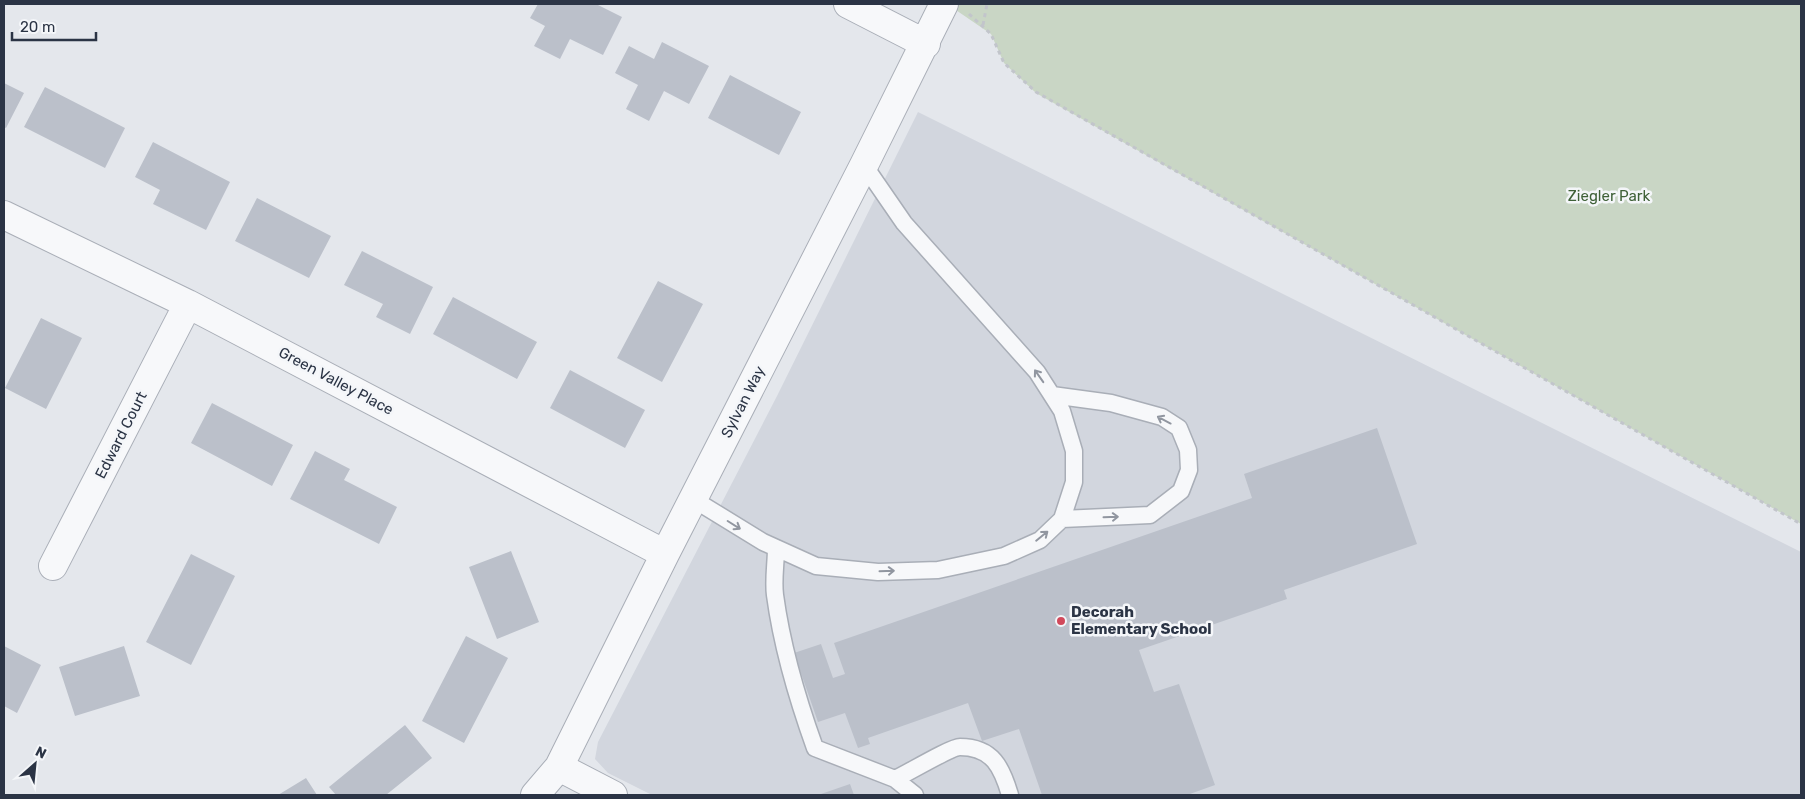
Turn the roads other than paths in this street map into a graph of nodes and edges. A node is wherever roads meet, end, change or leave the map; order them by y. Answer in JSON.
{"nodes":[{"id":1,"x":848,"y":4,"type":"edge"},
{"id":2,"x":956,"y":9,"type":"edge"},
{"id":3,"x":926,"y":44,"type":"junction"},
{"id":4,"x":864,"y":165,"type":"junction"},
{"id":5,"x":4,"y":215,"type":"edge"},
{"id":6,"x":188,"y":304,"type":"junction"},
{"id":7,"x":1052,"y":395,"type":"junction"},
{"id":8,"x":693,"y":499,"type":"junction"},
{"id":9,"x":1062,"y":518,"type":"junction"},
{"id":10,"x":776,"y":548,"type":"junction"},
{"id":11,"x":664,"y":554,"type":"junction"},
{"id":12,"x":53,"y":566,"type":"dead end"},
{"id":13,"x":559,"y":767,"type":"junction"},
{"id":14,"x":895,"y":779,"type":"junction"},
{"id":15,"x":536,"y":795,"type":"edge"},
{"id":16,"x":613,"y":795,"type":"edge"},
{"id":17,"x":915,"y":795,"type":"edge"},
{"id":18,"x":1010,"y":795,"type":"edge"}],
"edges":[{"from":1,"to":3,"type":"street"},
{"from":2,"to":3,"type":"street","name":"Sylvan Way"},
{"from":3,"to":4,"type":"street","name":"Sylvan Way"},
{"from":7,"to":4,"type":"lane","one_way":true},
{"from":4,"to":8,"type":"street","name":"Sylvan Way"},
{"from":5,"to":6,"type":"street","name":"Green Valley Place"},
{"from":6,"to":11,"type":"street","name":"Green Valley Place"},
{"from":6,"to":12,"type":"street","name":"Edward Court"},
{"from":7,"to":9,"type":"lane"},
{"from":9,"to":7,"type":"lane","one_way":true},
{"from":8,"to":10,"type":"lane","one_way":true},
{"from":8,"to":11,"type":"street","name":"Sylvan Way"},
{"from":10,"to":9,"type":"lane","one_way":true},
{"from":10,"to":14,"type":"lane"},
{"from":11,"to":13,"type":"street","name":"Sylvan Way"},
{"from":13,"to":15,"type":"street","name":"Sylvan Way"},
{"from":13,"to":16,"type":"street"},
{"from":14,"to":17,"type":"lane"},
{"from":14,"to":18,"type":"lane"}]}
